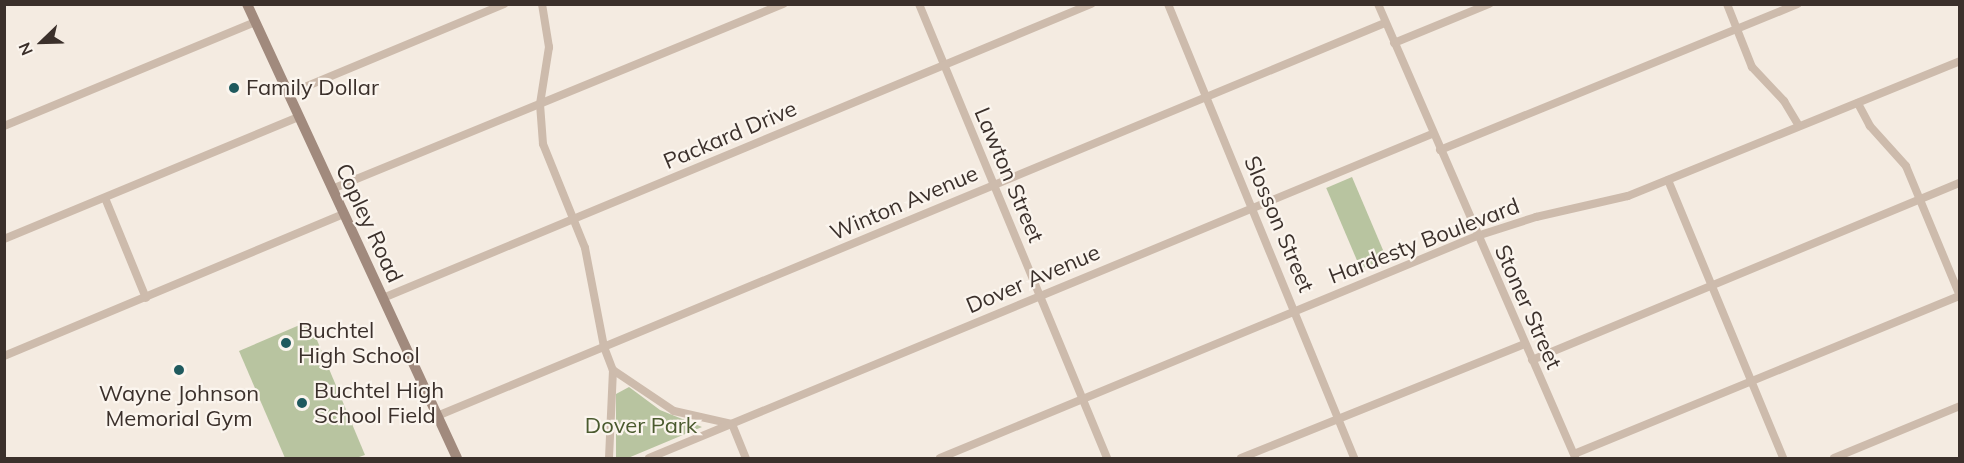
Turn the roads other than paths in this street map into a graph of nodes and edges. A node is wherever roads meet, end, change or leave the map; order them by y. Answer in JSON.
{"nodes":[{"id":1,"x":247,"y":4,"type":"edge"},
{"id":2,"x":504,"y":4,"type":"edge"},
{"id":3,"x":542,"y":4,"type":"edge"},
{"id":4,"x":783,"y":4,"type":"edge"},
{"id":5,"x":919,"y":4,"type":"edge"},
{"id":6,"x":1091,"y":4,"type":"edge"},
{"id":7,"x":1168,"y":4,"type":"edge"},
{"id":8,"x":1378,"y":4,"type":"edge"},
{"id":9,"x":1489,"y":4,"type":"edge"},
{"id":10,"x":1727,"y":4,"type":"edge"},
{"id":11,"x":1797,"y":4,"type":"edge"},
{"id":12,"x":255,"y":22,"type":"junction"},
{"id":13,"x":1385,"y":23,"type":"junction"},
{"id":14,"x":1736,"y":30,"type":"junction"},
{"id":15,"x":1394,"y":43,"type":"junction"},
{"id":16,"x":1959,"y":61,"type":"edge"},
{"id":17,"x":944,"y":65,"type":"junction"},
{"id":18,"x":288,"y":94,"type":"junction"},
{"id":19,"x":1206,"y":97,"type":"junction"},
{"id":20,"x":1858,"y":103,"type":"junction"},
{"id":21,"x":540,"y":104,"type":"junction"},
{"id":22,"x":298,"y":117,"type":"junction"},
{"id":23,"x":4,"y":126,"type":"edge"},
{"id":24,"x":1799,"y":126,"type":"junction"},
{"id":25,"x":1432,"y":134,"type":"junction"},
{"id":26,"x":1440,"y":150,"type":"junction"},
{"id":27,"x":1668,"y":180,"type":"junction"},
{"id":28,"x":1959,"y":183,"type":"edge"},
{"id":29,"x":994,"y":185,"type":"junction"},
{"id":30,"x":332,"y":189,"type":"junction"},
{"id":31,"x":105,"y":198,"type":"junction"},
{"id":32,"x":1920,"y":200,"type":"junction"},
{"id":33,"x":1252,"y":208,"type":"junction"},
{"id":34,"x":343,"y":214,"type":"junction"},
{"id":35,"x":574,"y":219,"type":"junction"},
{"id":36,"x":1477,"y":236,"type":"junction"},
{"id":37,"x":4,"y":239,"type":"edge"},
{"id":38,"x":1711,"y":285,"type":"junction"},
{"id":39,"x":1040,"y":296,"type":"junction"},
{"id":40,"x":1959,"y":296,"type":"edge"},
{"id":41,"x":146,"y":298,"type":"junction"},
{"id":42,"x":383,"y":298,"type":"junction"},
{"id":43,"x":1295,"y":311,"type":"junction"},
{"id":44,"x":1524,"y":344,"type":"junction"},
{"id":45,"x":604,"y":347,"type":"junction"},
{"id":46,"x":4,"y":356,"type":"edge"},
{"id":47,"x":1532,"y":360,"type":"junction"},
{"id":48,"x":613,"y":370,"type":"junction"},
{"id":49,"x":1752,"y":381,"type":"junction"},
{"id":50,"x":1083,"y":399,"type":"junction"},
{"id":51,"x":1959,"y":406,"type":"edge"},
{"id":52,"x":437,"y":416,"type":"junction"},
{"id":53,"x":1340,"y":418,"type":"junction"},
{"id":54,"x":732,"y":424,"type":"junction"},
{"id":55,"x":1575,"y":456,"type":"edge"},
{"id":56,"x":457,"y":459,"type":"edge"},
{"id":57,"x":609,"y":459,"type":"edge"},
{"id":58,"x":649,"y":459,"type":"edge"},
{"id":59,"x":746,"y":459,"type":"edge"},
{"id":60,"x":940,"y":459,"type":"edge"},
{"id":61,"x":1107,"y":459,"type":"edge"},
{"id":62,"x":1241,"y":459,"type":"edge"},
{"id":63,"x":1354,"y":459,"type":"edge"},
{"id":64,"x":1783,"y":459,"type":"edge"},
{"id":65,"x":1834,"y":459,"type":"edge"}],
"edges":[{"from":1,"to":12,"type":"main road","name":"Copley Road"},
{"from":2,"to":18,"type":"street"},
{"from":3,"to":21,"type":"street"},
{"from":4,"to":21,"type":"street"},
{"from":5,"to":17,"type":"street","name":"Lawton Street"},
{"from":6,"to":17,"type":"street","name":"Packard Drive"},
{"from":7,"to":19,"type":"street","name":"Slosson Street"},
{"from":8,"to":13,"type":"street","name":"Stoner Street"},
{"from":9,"to":15,"type":"street"},
{"from":10,"to":14,"type":"street"},
{"from":11,"to":14,"type":"street"},
{"from":12,"to":18,"type":"main road","name":"Copley Road"},
{"from":12,"to":23,"type":"street"},
{"from":13,"to":15,"type":"street","name":"Stoner Street"},
{"from":13,"to":19,"type":"street","name":"Winton Avenue"},
{"from":14,"to":24,"type":"street"},
{"from":14,"to":26,"type":"street"},
{"from":15,"to":25,"type":"street","name":"Stoner Street"},
{"from":16,"to":20,"type":"street","name":"Hardesty Boulevard"},
{"from":17,"to":29,"type":"street","name":"Lawton Street"},
{"from":17,"to":35,"type":"street","name":"Packard Drive"},
{"from":18,"to":22,"type":"main road","name":"Copley Road"},
{"from":19,"to":29,"type":"street","name":"Winton Avenue"},
{"from":19,"to":33,"type":"street","name":"Slosson Street"},
{"from":20,"to":24,"type":"street","name":"Hardesty Boulevard"},
{"from":20,"to":32,"type":"street"},
{"from":21,"to":30,"type":"street"},
{"from":21,"to":35,"type":"street"},
{"from":22,"to":30,"type":"main road","name":"Copley Road"},
{"from":22,"to":31,"type":"street"},
{"from":24,"to":27,"type":"street","name":"Hardesty Boulevard"},
{"from":25,"to":26,"type":"street","name":"Stoner Street"},
{"from":25,"to":33,"type":"street","name":"Dover Avenue"},
{"from":26,"to":36,"type":"street","name":"Stoner Street"},
{"from":27,"to":36,"type":"street","name":"Hardesty Boulevard"},
{"from":27,"to":38,"type":"street"},
{"from":28,"to":32,"type":"street"},
{"from":29,"to":39,"type":"street","name":"Lawton Street"},
{"from":29,"to":45,"type":"street","name":"Winton Avenue"},
{"from":30,"to":34,"type":"main road","name":"Copley Road"},
{"from":31,"to":37,"type":"street"},
{"from":31,"to":41,"type":"street"},
{"from":32,"to":38,"type":"street"},
{"from":32,"to":40,"type":"street"},
{"from":33,"to":39,"type":"street","name":"Dover Avenue"},
{"from":33,"to":43,"type":"street","name":"Slosson Street"},
{"from":34,"to":41,"type":"street"},
{"from":34,"to":42,"type":"main road","name":"Copley Road"},
{"from":35,"to":42,"type":"street","name":"Packard Drive"},
{"from":35,"to":45,"type":"street"},
{"from":36,"to":43,"type":"street","name":"Hardesty Boulevard"},
{"from":36,"to":44,"type":"street","name":"Stoner Street"},
{"from":38,"to":47,"type":"street"},
{"from":38,"to":49,"type":"street"},
{"from":39,"to":50,"type":"street","name":"Lawton Street"},
{"from":39,"to":54,"type":"street","name":"Dover Avenue"},
{"from":40,"to":49,"type":"street"},
{"from":41,"to":46,"type":"street"},
{"from":42,"to":52,"type":"main road","name":"Copley Road"},
{"from":43,"to":50,"type":"street","name":"Hardesty Boulevard"},
{"from":43,"to":53,"type":"street","name":"Slosson Street"},
{"from":44,"to":47,"type":"street","name":"Stoner Street"},
{"from":44,"to":53,"type":"street"},
{"from":45,"to":48,"type":"street"},
{"from":45,"to":52,"type":"street","name":"Winton Avenue"},
{"from":47,"to":55,"type":"street","name":"Stoner Street"},
{"from":48,"to":54,"type":"street"},
{"from":48,"to":57,"type":"street"},
{"from":49,"to":55,"type":"street"},
{"from":49,"to":64,"type":"street"},
{"from":50,"to":60,"type":"street","name":"Hardesty Boulevard"},
{"from":50,"to":61,"type":"street","name":"Lawton Street"},
{"from":51,"to":65,"type":"street"},
{"from":52,"to":56,"type":"main road","name":"Copley Road"},
{"from":53,"to":62,"type":"street"},
{"from":53,"to":63,"type":"street","name":"Slosson Street"},
{"from":54,"to":58,"type":"street","name":"Dover Avenue"},
{"from":54,"to":59,"type":"street"}]}
